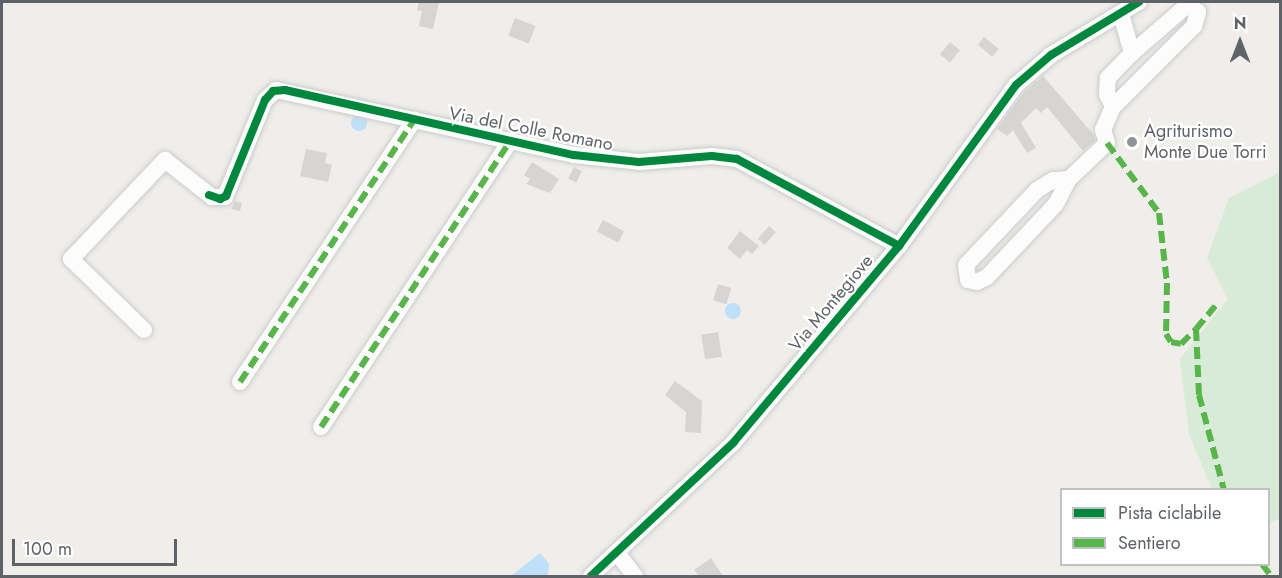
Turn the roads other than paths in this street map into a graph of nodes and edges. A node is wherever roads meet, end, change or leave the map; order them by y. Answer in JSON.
{"nodes":[{"id":1,"x":1139,"y":2,"type":"edge"},
{"id":2,"x":1121,"y":14,"type":"junction"},
{"id":3,"x":1132,"y":53,"type":"junction"},
{"id":4,"x":1113,"y":107,"type":"junction"},
{"id":5,"x":414,"y":120,"type":"junction"},
{"id":6,"x":509,"y":143,"type":"junction"},
{"id":7,"x":1070,"y":179,"type":"junction"},
{"id":8,"x":899,"y":246,"type":"junction"},
{"id":9,"x":144,"y":330,"type":"dead end"},
{"id":10,"x":240,"y":382,"type":"dead end"},
{"id":11,"x":321,"y":427,"type":"dead end"},
{"id":12,"x":616,"y":553,"type":"junction"},
{"id":13,"x":591,"y":576,"type":"edge"},
{"id":14,"x":635,"y":576,"type":"edge"}],
"edges":[{"from":1,"to":2,"type":"street","name":"Via Montegiove"},
{"from":2,"to":3,"type":"street"},
{"from":2,"to":8,"type":"street","name":"Via Montegiove"},
{"from":3,"to":4,"type":"street"},
{"from":3,"to":4,"type":"street"},
{"from":4,"to":7,"type":"street"},
{"from":5,"to":6,"type":"street","name":"Via del Colle Romano"},
{"from":5,"to":9,"type":"street","name":"Via del Colle Romano"},
{"from":5,"to":10,"type":"street"},
{"from":6,"to":8,"type":"street","name":"Via del Colle Romano"},
{"from":6,"to":11,"type":"street","name":"Via del Colle Romano"},
{"from":7,"to":7,"type":"street"},
{"from":8,"to":12,"type":"street","name":"Via Montegiove"},
{"from":12,"to":13,"type":"street","name":"Via Montegiove"},
{"from":12,"to":14,"type":"street"}]}
